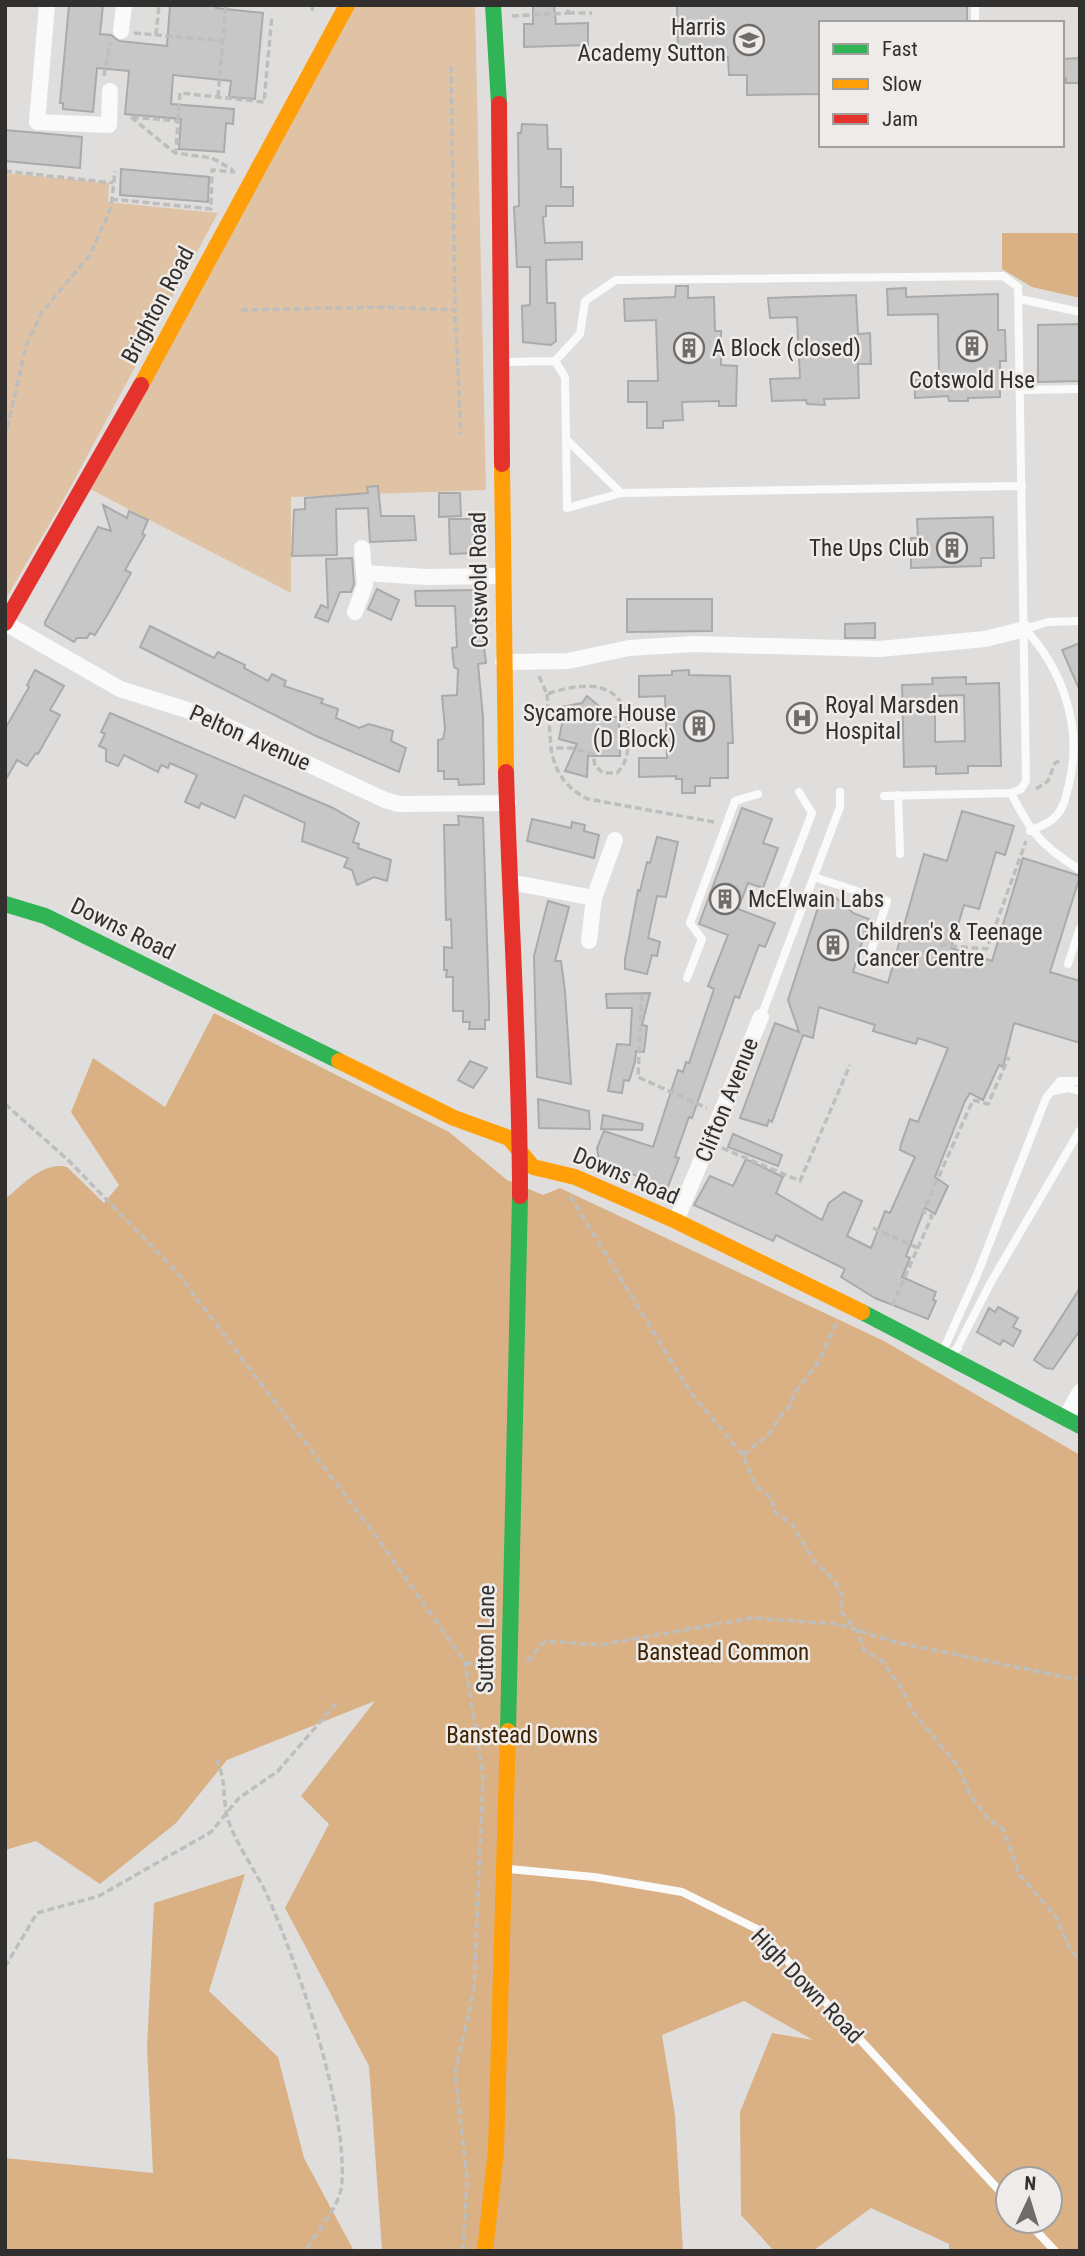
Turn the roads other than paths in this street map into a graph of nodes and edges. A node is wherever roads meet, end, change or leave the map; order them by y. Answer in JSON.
{"nodes":[{"id":1,"x":47,"y":5,"type":"edge"},
{"id":2,"x":346,"y":5,"type":"edge"},
{"id":3,"x":123,"y":9,"type":"edge"},
{"id":4,"x":494,"y":11,"type":"edge"},
{"id":5,"x":141,"y":14,"type":"dead end"},
{"id":6,"x":121,"y":31,"type":"road end"},
{"id":7,"x":110,"y":91,"type":"road end"},
{"id":8,"x":1020,"y":299,"type":"junction"},
{"id":9,"x":1080,"y":312,"type":"edge"},
{"id":10,"x":555,"y":361,"type":"junction"},
{"id":11,"x":499,"y":362,"type":"junction"},
{"id":12,"x":1080,"y":389,"type":"edge"},
{"id":13,"x":1021,"y":390,"type":"junction"},
{"id":14,"x":566,"y":439,"type":"junction"},
{"id":15,"x":1022,"y":486,"type":"junction"},
{"id":16,"x":621,"y":493,"type":"junction"},
{"id":17,"x":362,"y":548,"type":"dead end"},
{"id":18,"x":365,"y":573,"type":"junction"},
{"id":19,"x":502,"y":576,"type":"junction"},
{"id":20,"x":355,"y":612,"type":"dead end"},
{"id":21,"x":1080,"y":621,"type":"edge"},
{"id":22,"x":5,"y":623,"type":"edge"},
{"id":23,"x":1025,"y":629,"type":"junction"},
{"id":24,"x":503,"y":662,"type":"junction"},
{"id":25,"x":799,"y":792,"type":"dead end"},
{"id":26,"x":840,"y":792,"type":"dead end"},
{"id":27,"x":1011,"y":793,"type":"junction"},
{"id":28,"x":758,"y":794,"type":"dead end"},
{"id":29,"x":898,"y":795,"type":"junction"},
{"id":30,"x":884,"y":796,"type":"dead end"},
{"id":31,"x":508,"y":803,"type":"junction"},
{"id":32,"x":1030,"y":831,"type":"junction"},
{"id":33,"x":615,"y":840,"type":"dead end"},
{"id":34,"x":900,"y":855,"type":"dead end"},
{"id":35,"x":1080,"y":870,"type":"edge"},
{"id":36,"x":814,"y":877,"type":"junction"},
{"id":37,"x":510,"y":882,"type":"junction"},
{"id":38,"x":594,"y":898,"type":"junction"},
{"id":39,"x":5,"y":904,"type":"edge"},
{"id":40,"x":777,"y":904,"type":"dead end"},
{"id":41,"x":1080,"y":928,"type":"edge"},
{"id":42,"x":589,"y":941,"type":"dead end"},
{"id":43,"x":870,"y":955,"type":"dead end"},
{"id":44,"x":1068,"y":964,"type":"dead end"},
{"id":45,"x":687,"y":978,"type":"dead end"},
{"id":46,"x":761,"y":1017,"type":"joint"},
{"id":47,"x":1080,"y":1081,"type":"edge"},
{"id":48,"x":1080,"y":1091,"type":"edge"},
{"id":49,"x":1046,"y":1098,"type":"junction"},
{"id":50,"x":1080,"y":1130,"type":"edge"},
{"id":51,"x":520,"y":1153,"type":"junction"},
{"id":52,"x":676,"y":1222,"type":"junction"},
{"id":53,"x":949,"y":1351,"type":"junction"},
{"id":54,"x":1080,"y":1392,"type":"edge"},
{"id":55,"x":1073,"y":1421,"type":"edge"},
{"id":56,"x":506,"y":1869,"type":"junction"},
{"id":57,"x":994,"y":2185,"type":"edge"},
{"id":58,"x":1040,"y":2235,"type":"edge"},
{"id":59,"x":485,"y":2251,"type":"edge"},
{"id":60,"x":1055,"y":2251,"type":"edge"}],
"edges":[{"from":1,"to":7,"type":"street"},
{"from":2,"to":22,"type":"main road","name":"Brighton Road"},
{"from":3,"to":5,"type":"street"},
{"from":3,"to":6,"type":"street"},
{"from":4,"to":11,"type":"main road","name":"Cotswold Road"},
{"from":8,"to":9,"type":"lane"},
{"from":8,"to":10,"type":"lane"},
{"from":8,"to":13,"type":"lane"},
{"from":10,"to":11,"type":"lane"},
{"from":10,"to":14,"type":"lane"},
{"from":11,"to":19,"type":"main road","name":"Cotswold Road"},
{"from":12,"to":13,"type":"lane"},
{"from":13,"to":15,"type":"lane"},
{"from":14,"to":16,"type":"lane"},
{"from":14,"to":16,"type":"lane"},
{"from":15,"to":16,"type":"lane"},
{"from":15,"to":23,"type":"lane"},
{"from":17,"to":18,"type":"street"},
{"from":18,"to":19,"type":"street"},
{"from":18,"to":20,"type":"street"},
{"from":19,"to":24,"type":"main road","name":"Cotswold Road"},
{"from":21,"to":23,"type":"lane"},
{"from":22,"to":31,"type":"street","name":"Pelton Avenue"},
{"from":23,"to":24,"type":"street"},
{"from":23,"to":27,"type":"lane"},
{"from":23,"to":32,"type":"lane"},
{"from":24,"to":31,"type":"main road","name":"Cotswold Road"},
{"from":25,"to":40,"type":"lane"},
{"from":26,"to":36,"type":"lane"},
{"from":27,"to":29,"type":"lane"},
{"from":27,"to":32,"type":"lane"},
{"from":28,"to":45,"type":"lane"},
{"from":29,"to":30,"type":"lane"},
{"from":29,"to":34,"type":"lane"},
{"from":31,"to":37,"type":"main road","name":"Cotswold Road"},
{"from":32,"to":35,"type":"lane"},
{"from":33,"to":38,"type":"street"},
{"from":36,"to":43,"type":"lane"},
{"from":36,"to":46,"type":"lane"},
{"from":37,"to":38,"type":"street"},
{"from":37,"to":51,"type":"main road","name":"Cotswold Road"},
{"from":38,"to":42,"type":"street"},
{"from":39,"to":51,"type":"main road","name":"Downs Road"},
{"from":41,"to":44,"type":"lane"},
{"from":46,"to":52,"type":"street","name":"Clifton Avenue"},
{"from":47,"to":49,"type":"lane"},
{"from":48,"to":49,"type":"lane"},
{"from":49,"to":53,"type":"lane"},
{"from":50,"to":53,"type":"lane"},
{"from":51,"to":52,"type":"main road","name":"Downs Road"},
{"from":51,"to":56,"type":"main road","name":"Sutton Lane"},
{"from":52,"to":53,"type":"main road","name":"Downs Road"},
{"from":53,"to":55,"type":"main road","name":"Downs Road"},
{"from":54,"to":55,"type":"street"},
{"from":56,"to":57,"type":"lane","name":"High Down Road"},
{"from":56,"to":59,"type":"main road","name":"Sutton Lane"},
{"from":58,"to":60,"type":"lane"}]}
